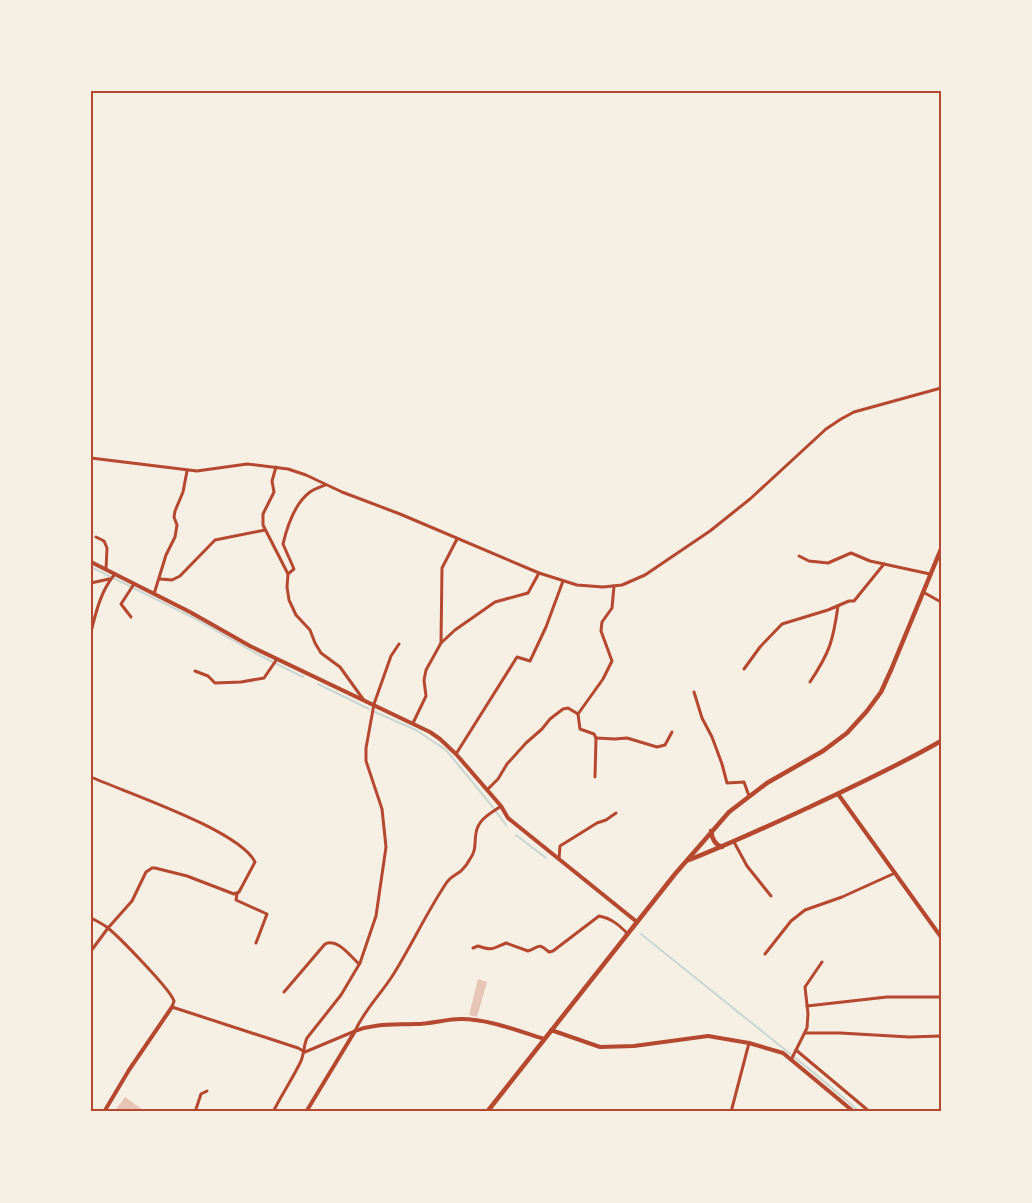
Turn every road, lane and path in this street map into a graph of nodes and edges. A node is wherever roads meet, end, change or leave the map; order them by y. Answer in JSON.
{"nodes":[{"id":1,"x":941,"y":388,"type":"edge"},
{"id":2,"x":91,"y":458,"type":"edge"},
{"id":3,"x":276,"y":467,"type":"junction"},
{"id":4,"x":187,"y":471,"type":"junction"},
{"id":5,"x":326,"y":485,"type":"junction"},
{"id":6,"x":265,"y":530,"type":"junction"},
{"id":7,"x":96,"y":537,"type":"dead end"},
{"id":8,"x":458,"y":539,"type":"junction"},
{"id":9,"x":941,"y":549,"type":"edge"},
{"id":10,"x":799,"y":556,"type":"dead end"},
{"id":11,"x":91,"y":562,"type":"edge"},
{"id":12,"x":884,"y":564,"type":"junction"},
{"id":13,"x":106,"y":569,"type":"junction"},
{"id":14,"x":539,"y":572,"type":"junction"},
{"id":15,"x":288,"y":574,"type":"junction"},
{"id":16,"x":930,"y":574,"type":"junction"},
{"id":17,"x":112,"y":577,"type":"junction"},
{"id":18,"x":160,"y":579,"type":"junction"},
{"id":19,"x":563,"y":581,"type":"junction"},
{"id":20,"x":91,"y":582,"type":"edge"},
{"id":21,"x":134,"y":584,"type":"junction"},
{"id":22,"x":614,"y":586,"type":"junction"},
{"id":23,"x":923,"y":592,"type":"junction"},
{"id":24,"x":154,"y":594,"type":"junction"},
{"id":25,"x":941,"y":602,"type":"edge"},
{"id":26,"x":838,"y":606,"type":"junction"},
{"id":27,"x":131,"y":617,"type":"dead end"},
{"id":28,"x":91,"y":632,"type":"edge"},
{"id":29,"x":441,"y":643,"type":"junction"},
{"id":30,"x":399,"y":644,"type":"dead end"},
{"id":31,"x":277,"y":659,"type":"junction"},
{"id":32,"x":744,"y":668,"type":"dead end"},
{"id":33,"x":195,"y":670,"type":"dead end"},
{"id":34,"x":810,"y":682,"type":"dead end"},
{"id":35,"x":694,"y":692,"type":"dead end"},
{"id":36,"x":363,"y":699,"type":"junction"},
{"id":37,"x":374,"y":706,"type":"junction"},
{"id":38,"x":578,"y":714,"type":"junction"},
{"id":39,"x":413,"y":723,"type":"junction"},
{"id":40,"x":672,"y":732,"type":"dead end"},
{"id":41,"x":596,"y":738,"type":"junction"},
{"id":42,"x":941,"y":740,"type":"edge"},
{"id":43,"x":456,"y":754,"type":"junction"},
{"id":44,"x":91,"y":777,"type":"edge"},
{"id":45,"x":595,"y":777,"type":"dead end"},
{"id":46,"x":487,"y":790,"type":"junction"},
{"id":47,"x":838,"y":794,"type":"junction"},
{"id":48,"x":749,"y":796,"type":"junction"},
{"id":49,"x":499,"y":807,"type":"junction"},
{"id":50,"x":616,"y":813,"type":"dead end"},
{"id":51,"x":712,"y":830,"type":"junction"},
{"id":52,"x":734,"y":842,"type":"junction"},
{"id":53,"x":723,"y":847,"type":"junction"},
{"id":54,"x":559,"y":860,"type":"junction"},
{"id":55,"x":687,"y":860,"type":"junction"},
{"id":56,"x":894,"y":873,"type":"junction"},
{"id":57,"x":237,"y":894,"type":"junction"},
{"id":58,"x":772,"y":896,"type":"dead end"},
{"id":59,"x":91,"y":918,"type":"edge"},
{"id":60,"x":637,"y":922,"type":"junction"},
{"id":61,"x":108,"y":928,"type":"junction"},
{"id":62,"x":628,"y":934,"type":"junction"},
{"id":63,"x":941,"y":937,"type":"edge"},
{"id":64,"x":256,"y":943,"type":"dead end"},
{"id":65,"x":473,"y":948,"type":"dead end"},
{"id":66,"x":91,"y":951,"type":"edge"},
{"id":67,"x":765,"y":954,"type":"dead end"},
{"id":68,"x":822,"y":962,"type":"dead end"},
{"id":69,"x":359,"y":964,"type":"junction"},
{"id":70,"x":284,"y":992,"type":"dead end"},
{"id":71,"x":941,"y":997,"type":"edge"},
{"id":72,"x":808,"y":1006,"type":"junction"},
{"id":73,"x":172,"y":1007,"type":"junction"},
{"id":74,"x":551,"y":1030,"type":"junction"},
{"id":75,"x":355,"y":1031,"type":"junction"},
{"id":76,"x":806,"y":1033,"type":"junction"},
{"id":77,"x":941,"y":1036,"type":"edge"},
{"id":78,"x":544,"y":1039,"type":"junction"},
{"id":79,"x":749,"y":1043,"type":"junction"},
{"id":80,"x":305,"y":1052,"type":"junction"},
{"id":81,"x":795,"y":1052,"type":"junction"},
{"id":82,"x":792,"y":1059,"type":"junction"},
{"id":83,"x":207,"y":1090,"type":"dead end"},
{"id":84,"x":104,"y":1112,"type":"edge"},
{"id":85,"x":195,"y":1112,"type":"edge"},
{"id":86,"x":274,"y":1112,"type":"edge"},
{"id":87,"x":306,"y":1112,"type":"edge"},
{"id":88,"x":487,"y":1112,"type":"edge"},
{"id":89,"x":731,"y":1112,"type":"edge"},
{"id":90,"x":854,"y":1112,"type":"edge"},
{"id":91,"x":870,"y":1112,"type":"edge"}],
"edges":[{"from":1,"to":22,"type":"street"},
{"from":2,"to":4,"type":"street"},
{"from":3,"to":4,"type":"street"},
{"from":3,"to":5,"type":"street"},
{"from":3,"to":6,"type":"street"},
{"from":4,"to":18,"type":"street"},
{"from":5,"to":8,"type":"street"},
{"from":5,"to":15,"type":"street"},
{"from":6,"to":15,"type":"street"},
{"from":6,"to":18,"type":"street"},
{"from":7,"to":13,"type":"street"},
{"from":8,"to":14,"type":"street"},
{"from":8,"to":29,"type":"street"},
{"from":9,"to":16,"type":"main road"},
{"from":10,"to":12,"type":"street"},
{"from":11,"to":13,"type":"street"},
{"from":12,"to":16,"type":"street"},
{"from":12,"to":26,"type":"street"},
{"from":13,"to":17,"type":"street"},
{"from":14,"to":19,"type":"street"},
{"from":14,"to":29,"type":"street"},
{"from":15,"to":36,"type":"street"},
{"from":16,"to":23,"type":"main road"},
{"from":17,"to":20,"type":"street"},
{"from":17,"to":21,"type":"street"},
{"from":17,"to":28,"type":"street"},
{"from":18,"to":24,"type":"street"},
{"from":19,"to":22,"type":"street"},
{"from":19,"to":43,"type":"street"},
{"from":21,"to":24,"type":"street"},
{"from":21,"to":27,"type":"street"},
{"from":22,"to":38,"type":"street"},
{"from":23,"to":25,"type":"street"},
{"from":23,"to":48,"type":"main road"},
{"from":24,"to":31,"type":"street"},
{"from":26,"to":32,"type":"street"},
{"from":26,"to":34,"type":"street"},
{"from":29,"to":39,"type":"street"},
{"from":30,"to":37,"type":"street"},
{"from":31,"to":33,"type":"street"},
{"from":31,"to":36,"type":"street"},
{"from":35,"to":48,"type":"street"},
{"from":36,"to":37,"type":"street"},
{"from":37,"to":39,"type":"street"},
{"from":37,"to":69,"type":"street"},
{"from":38,"to":41,"type":"street"},
{"from":38,"to":46,"type":"street"},
{"from":39,"to":43,"type":"street"},
{"from":40,"to":41,"type":"street"},
{"from":41,"to":45,"type":"street"},
{"from":42,"to":47,"type":"main road"},
{"from":43,"to":46,"type":"street"},
{"from":44,"to":57,"type":"street"},
{"from":46,"to":49,"type":"street"},
{"from":47,"to":52,"type":"main road"},
{"from":47,"to":56,"type":"street"},
{"from":48,"to":51,"type":"main road"},
{"from":49,"to":54,"type":"street"},
{"from":49,"to":75,"type":"street"},
{"from":50,"to":54,"type":"street"},
{"from":51,"to":53,"type":"main road"},
{"from":51,"to":55,"type":"main road"},
{"from":52,"to":53,"type":"main road"},
{"from":52,"to":58,"type":"street"},
{"from":53,"to":55,"type":"main road"},
{"from":54,"to":60,"type":"street"},
{"from":55,"to":60,"type":"main road"},
{"from":56,"to":63,"type":"street"},
{"from":56,"to":67,"type":"street"},
{"from":57,"to":61,"type":"street"},
{"from":57,"to":64,"type":"street"},
{"from":59,"to":61,"type":"street"},
{"from":60,"to":62,"type":"main road"},
{"from":61,"to":66,"type":"street"},
{"from":61,"to":73,"type":"street"},
{"from":62,"to":65,"type":"street"},
{"from":62,"to":74,"type":"main road"},
{"from":68,"to":72,"type":"street"},
{"from":69,"to":70,"type":"street"},
{"from":69,"to":80,"type":"street"},
{"from":71,"to":72,"type":"street"},
{"from":72,"to":76,"type":"street"},
{"from":73,"to":80,"type":"street"},
{"from":73,"to":84,"type":"street"},
{"from":74,"to":78,"type":"main road"},
{"from":74,"to":79,"type":"street"},
{"from":75,"to":78,"type":"street"},
{"from":75,"to":80,"type":"street"},
{"from":75,"to":87,"type":"street"},
{"from":76,"to":77,"type":"street"},
{"from":76,"to":81,"type":"street"},
{"from":78,"to":88,"type":"main road"},
{"from":79,"to":82,"type":"street"},
{"from":79,"to":89,"type":"street"},
{"from":80,"to":86,"type":"street"},
{"from":81,"to":82,"type":"street"},
{"from":81,"to":91,"type":"street"},
{"from":82,"to":90,"type":"street"},
{"from":83,"to":85,"type":"street"}]}
